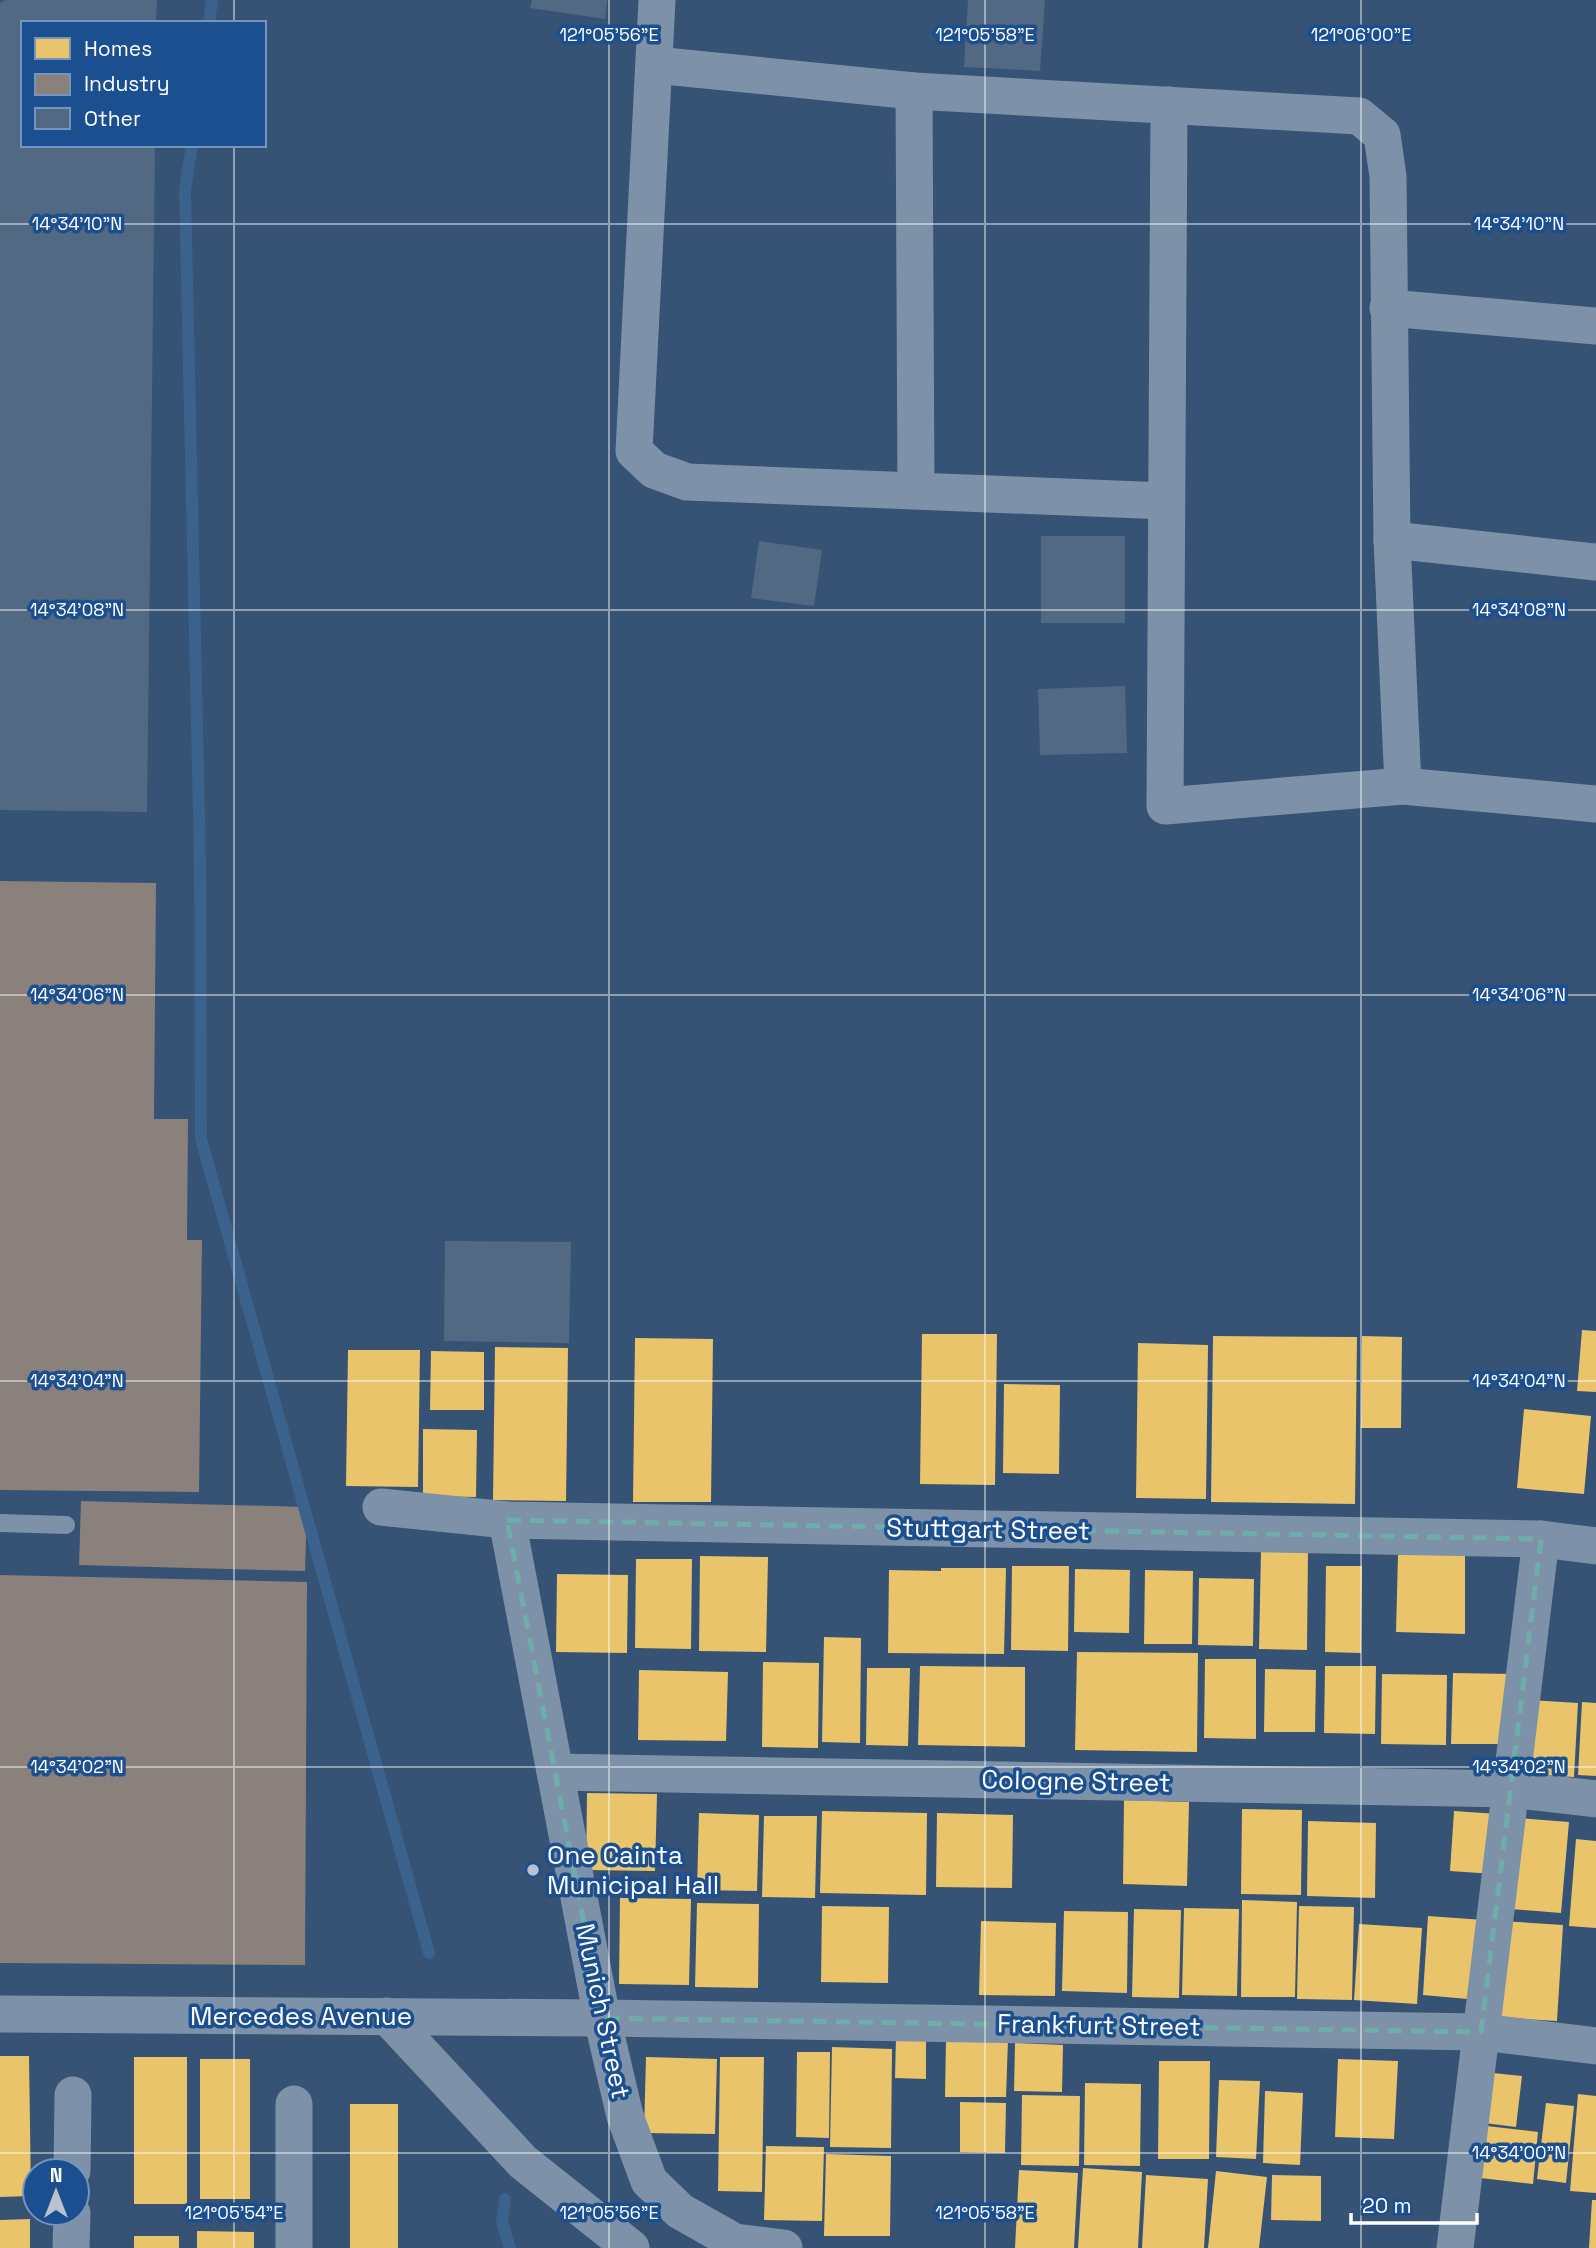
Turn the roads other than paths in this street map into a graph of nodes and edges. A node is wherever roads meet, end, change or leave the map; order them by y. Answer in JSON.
{"nodes":[{"id":1,"x":657,"y":0,"type":"edge"},
{"id":2,"x":655,"y":65,"type":"junction"},
{"id":3,"x":914,"y":91,"type":"junction"},
{"id":4,"x":1168,"y":105,"type":"junction"},
{"id":5,"x":1388,"y":308,"type":"junction"},
{"id":6,"x":1596,"y":326,"type":"edge"},
{"id":7,"x":916,"y":490,"type":"junction"},
{"id":8,"x":1166,"y":501,"type":"junction"},
{"id":9,"x":1392,"y":540,"type":"junction"},
{"id":10,"x":1596,"y":562,"type":"edge"},
{"id":11,"x":1402,"y":786,"type":"junction"},
{"id":12,"x":1596,"y":804,"type":"edge"},
{"id":13,"x":381,"y":1507,"type":"dead end"},
{"id":14,"x":507,"y":1521,"type":"junction"},
{"id":15,"x":0,"y":1523,"type":"edge"},
{"id":16,"x":66,"y":1525,"type":"dead end"},
{"id":17,"x":1541,"y":1539,"type":"junction"},
{"id":18,"x":1596,"y":1546,"type":"edge"},
{"id":19,"x":555,"y":1772,"type":"junction"},
{"id":20,"x":1511,"y":1788,"type":"junction"},
{"id":21,"x":1596,"y":1799,"type":"edge"},
{"id":22,"x":0,"y":2014,"type":"edge"},
{"id":23,"x":387,"y":2016,"type":"junction"},
{"id":24,"x":602,"y":2018,"type":"junction"},
{"id":25,"x":1481,"y":2032,"type":"junction"},
{"id":26,"x":1596,"y":2046,"type":"edge"},
{"id":27,"x":73,"y":2095,"type":"dead end"},
{"id":28,"x":293,"y":2104,"type":"dead end"},
{"id":29,"x":72,"y":2157,"type":"edge"},
{"id":30,"x":72,"y":2227,"type":"edge"},
{"id":31,"x":71,"y":2248,"type":"edge"},
{"id":32,"x":294,"y":2248,"type":"edge"},
{"id":33,"x":631,"y":2248,"type":"edge"},
{"id":34,"x":783,"y":2248,"type":"edge"},
{"id":35,"x":1455,"y":2248,"type":"edge"}],
"edges":[{"from":1,"to":2,"type":"street"},
{"from":2,"to":3,"type":"street"},
{"from":2,"to":7,"type":"street"},
{"from":3,"to":4,"type":"street"},
{"from":3,"to":7,"type":"street"},
{"from":4,"to":5,"type":"street"},
{"from":4,"to":8,"type":"street"},
{"from":5,"to":6,"type":"street"},
{"from":5,"to":9,"type":"street"},
{"from":7,"to":8,"type":"street"},
{"from":8,"to":11,"type":"street"},
{"from":9,"to":10,"type":"street"},
{"from":9,"to":11,"type":"street"},
{"from":11,"to":12,"type":"street"},
{"from":13,"to":14,"type":"street","name":"Stuttgart Street"},
{"from":14,"to":17,"type":"street","name":"Stuttgart Street"},
{"from":14,"to":19,"type":"street","name":"Munich Street"},
{"from":15,"to":16,"type":"lane"},
{"from":17,"to":18,"type":"street","name":"Stuttgart Street"},
{"from":17,"to":20,"type":"street"},
{"from":19,"to":20,"type":"street","name":"Cologne Street"},
{"from":19,"to":24,"type":"street","name":"Munich Street"},
{"from":20,"to":21,"type":"street","name":"Cologne Street"},
{"from":20,"to":25,"type":"street"},
{"from":22,"to":23,"type":"street","name":"Mercedes Avenue"},
{"from":23,"to":24,"type":"street","name":"Mercedes Avenue"},
{"from":23,"to":33,"type":"street"},
{"from":24,"to":25,"type":"street","name":"Frankfurt Street"},
{"from":24,"to":34,"type":"street","name":"Munich Street"},
{"from":25,"to":26,"type":"street","name":"Frankfurt Street"},
{"from":25,"to":35,"type":"street"},
{"from":27,"to":29,"type":"street"},
{"from":28,"to":32,"type":"street"},
{"from":30,"to":31,"type":"street"}]}
